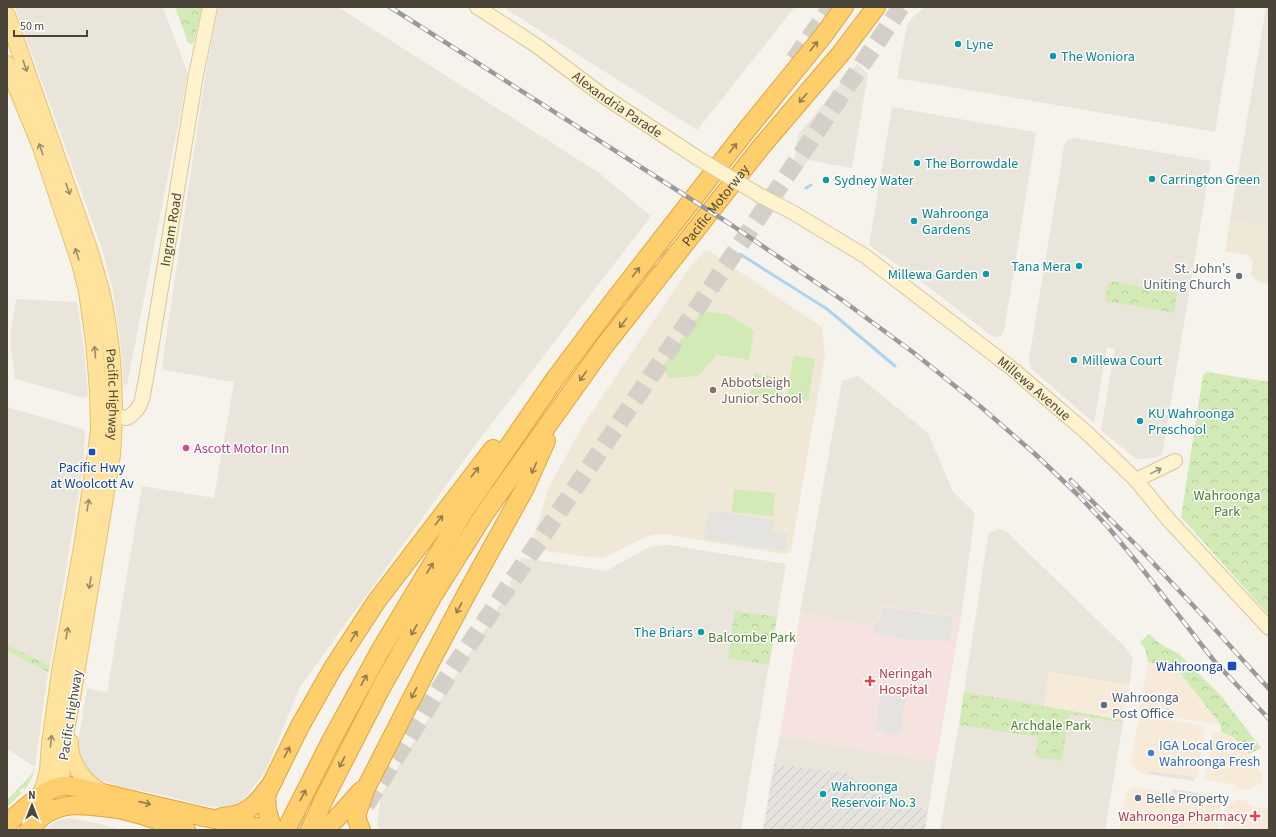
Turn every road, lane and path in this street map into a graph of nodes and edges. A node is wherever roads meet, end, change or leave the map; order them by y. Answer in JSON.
{"nodes":[{"id":1,"x":210,"y":7,"type":"edge"},
{"id":2,"x":477,"y":7,"type":"edge"},
{"id":3,"x":844,"y":7,"type":"edge"},
{"id":4,"x":876,"y":7,"type":"edge"},
{"id":5,"x":7,"y":15,"type":"edge"},
{"id":6,"x":7,"y":64,"type":"edge"},
{"id":7,"x":761,"y":196,"type":"joint"},
{"id":8,"x":612,"y":303,"type":"junction"},
{"id":9,"x":561,"y":407,"type":"junction"},
{"id":10,"x":106,"y":416,"type":"junction"},
{"id":11,"x":1176,"y":461,"type":"dead end"},
{"id":12,"x":1136,"y":480,"type":"junction"},
{"id":13,"x":1269,"y":628,"type":"edge"},
{"id":14,"x":72,"y":698,"type":"junction"},
{"id":15,"x":54,"y":782,"type":"junction"},
{"id":16,"x":368,"y":784,"type":"junction"},
{"id":17,"x":270,"y":787,"type":"junction"},
{"id":18,"x":107,"y":794,"type":"junction"},
{"id":19,"x":118,"y":809,"type":"junction"},
{"id":20,"x":204,"y":817,"type":"junction"},
{"id":21,"x":7,"y":824,"type":"edge"},
{"id":22,"x":35,"y":824,"type":"edge"},
{"id":23,"x":268,"y":825,"type":"edge"},
{"id":24,"x":327,"y":827,"type":"edge"},
{"id":25,"x":186,"y":830,"type":"edge"},
{"id":26,"x":286,"y":830,"type":"edge"},
{"id":27,"x":310,"y":830,"type":"edge"},
{"id":28,"x":360,"y":830,"type":"edge"}],
"edges":[{"from":1,"to":10,"type":"street","name":"Ingram Road"},
{"from":2,"to":7,"type":"street","name":"Alexandria Parade","bridge":true},
{"from":8,"to":3,"type":"highway","name":"Pacific Motorway","one_way":true},
{"from":4,"to":9,"type":"highway","name":"Pacific Motorway","one_way":true},
{"from":5,"to":10,"type":"main road","name":"Pacific Highway","one_way":true},
{"from":10,"to":6,"type":"main road","name":"Pacific Highway","one_way":true},
{"from":7,"to":12,"type":"street","name":"Millewa Avenue"},
{"from":17,"to":8,"type":"highway","one_way":true},
{"from":26,"to":8,"type":"highway","one_way":true},
{"from":9,"to":16,"type":"highway","one_way":true},
{"from":9,"to":27,"type":"highway","one_way":true},
{"from":10,"to":14,"type":"main road","name":"Pacific Highway","one_way":true},
{"from":15,"to":10,"type":"main road","name":"Pacific Highway","one_way":true},
{"from":12,"to":11,"type":"street","one_way":true},
{"from":12,"to":13,"type":"street","name":"Millewa Avenue"},
{"from":14,"to":15,"type":"main road","name":"Pacific Highway"},
{"from":14,"to":18,"type":"main road"},
{"from":15,"to":18,"type":"highway"},
{"from":15,"to":19,"type":"highway"},
{"from":15,"to":21,"type":"highway"},
{"from":15,"to":22,"type":"highway"},
{"from":16,"to":24,"type":"highway"},
{"from":16,"to":28,"type":"highway"},
{"from":17,"to":20,"type":"highway"},
{"from":17,"to":23,"type":"highway"},
{"from":18,"to":20,"type":"highway","one_way":true},
{"from":19,"to":22,"type":"highway"},
{"from":19,"to":25,"type":"highway"},
{"from":20,"to":23,"type":"highway"}]}
